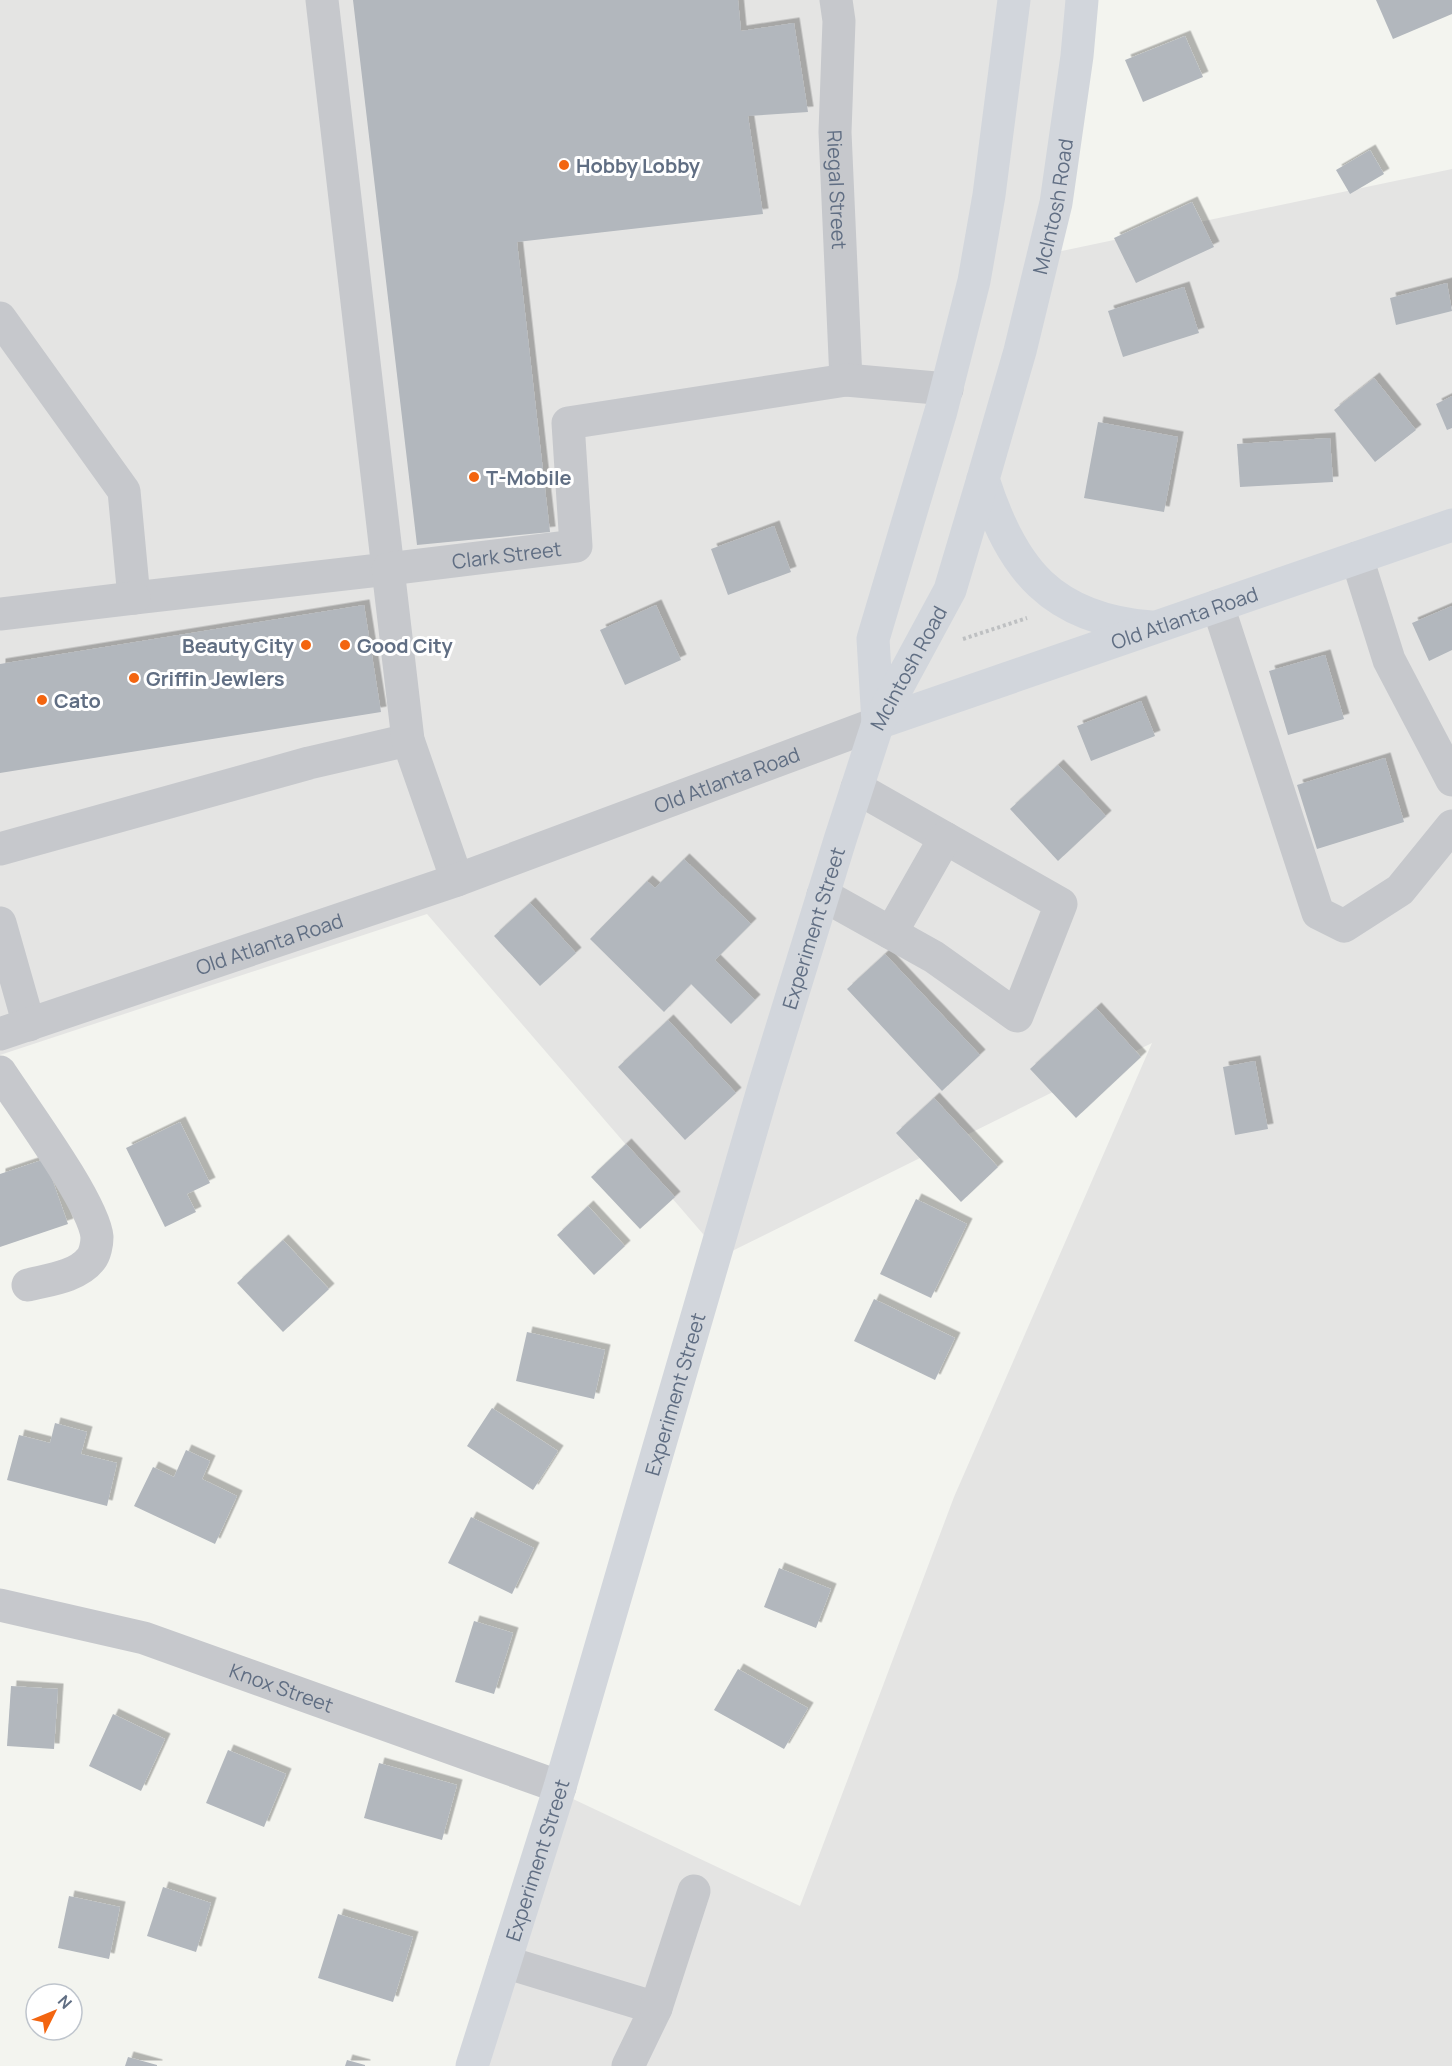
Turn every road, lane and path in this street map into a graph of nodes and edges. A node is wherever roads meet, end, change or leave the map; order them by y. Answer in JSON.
{"nodes":[{"id":1,"x":322,"y":0,"type":"edge"},
{"id":2,"x":836,"y":0,"type":"edge"},
{"id":3,"x":1014,"y":0,"type":"edge"},
{"id":4,"x":1082,"y":0,"type":"edge"},
{"id":5,"x":0,"y":318,"type":"edge"},
{"id":6,"x":846,"y":380,"type":"junction"},
{"id":7,"x":947,"y":389,"type":"junction"},
{"id":8,"x":983,"y":479,"type":"junction"},
{"id":9,"x":1452,"y":525,"type":"edge"},
{"id":10,"x":1357,"y":558,"type":"junction"},
{"id":11,"x":388,"y":569,"type":"junction"},
{"id":12,"x":134,"y":598,"type":"junction"},
{"id":13,"x":1218,"y":606,"type":"junction"},
{"id":14,"x":0,"y":614,"type":"edge"},
{"id":15,"x":1035,"y":616,"type":"dead end"},
{"id":16,"x":1156,"y":628,"type":"junction"},
{"id":17,"x":959,"y":640,"type":"dead end"},
{"id":18,"x":878,"y":723,"type":"junction"},
{"id":19,"x":408,"y":740,"type":"junction"},
{"id":20,"x":1452,"y":780,"type":"edge"},
{"id":21,"x":857,"y":788,"type":"junction"},
{"id":22,"x":1452,"y":826,"type":"edge"},
{"id":23,"x":945,"y":838,"type":"junction"},
{"id":24,"x":0,"y":849,"type":"edge"},
{"id":25,"x":457,"y":880,"type":"junction"},
{"id":26,"x":823,"y":895,"type":"junction"},
{"id":27,"x":0,"y":923,"type":"edge"},
{"id":28,"x":891,"y":933,"type":"junction"},
{"id":29,"x":14,"y":1029,"type":"edge"},
{"id":30,"x":0,"y":1072,"type":"edge"},
{"id":31,"x":28,"y":1285,"type":"dead end"},
{"id":32,"x":0,"y":1605,"type":"edge"},
{"id":33,"x":560,"y":1787,"type":"junction"},
{"id":34,"x":694,"y":1891,"type":"dead end"},
{"id":35,"x":505,"y":1962,"type":"junction"},
{"id":36,"x":656,"y":2008,"type":"junction"},
{"id":37,"x":472,"y":2066,"type":"edge"},
{"id":38,"x":628,"y":2066,"type":"edge"}],
"edges":[{"from":1,"to":11,"type":"street"},
{"from":2,"to":6,"type":"street","name":"Riegal Street"},
{"from":3,"to":7,"type":"main road","name":"McIntosh Road"},
{"from":4,"to":8,"type":"main road","name":"McIntosh Road"},
{"from":5,"to":12,"type":"street"},
{"from":6,"to":7,"type":"street"},
{"from":6,"to":11,"type":"street","name":"Clark Street"},
{"from":7,"to":18,"type":"main road","name":"McIntosh Road"},
{"from":8,"to":16,"type":"main road"},
{"from":8,"to":18,"type":"main road","name":"McIntosh Road"},
{"from":9,"to":10,"type":"main road","name":"Old Atlanta Road"},
{"from":10,"to":13,"type":"main road","name":"Old Atlanta Road"},
{"from":10,"to":20,"type":"street"},
{"from":11,"to":12,"type":"street"},
{"from":11,"to":19,"type":"street"},
{"from":12,"to":14,"type":"street"},
{"from":13,"to":16,"type":"main road","name":"Old Atlanta Road"},
{"from":13,"to":22,"type":"street"},
{"from":15,"to":17,"type":"path"},
{"from":16,"to":18,"type":"main road","name":"Old Atlanta Road"},
{"from":18,"to":21,"type":"main road","name":"Experiment Street"},
{"from":18,"to":25,"type":"street","name":"Old Atlanta Road"},
{"from":19,"to":24,"type":"street"},
{"from":19,"to":25,"type":"street"},
{"from":21,"to":23,"type":"street"},
{"from":21,"to":26,"type":"main road","name":"Experiment Street"},
{"from":23,"to":28,"type":"street"},
{"from":23,"to":28,"type":"street"},
{"from":25,"to":29,"type":"street","name":"Old Atlanta Road"},
{"from":26,"to":28,"type":"street"},
{"from":26,"to":33,"type":"main road","name":"Experiment Street"},
{"from":27,"to":29,"type":"street"},
{"from":30,"to":31,"type":"street"},
{"from":32,"to":33,"type":"street","name":"Knox Street"},
{"from":33,"to":35,"type":"main road","name":"Experiment Street"},
{"from":34,"to":36,"type":"street"},
{"from":35,"to":36,"type":"street"},
{"from":35,"to":37,"type":"main road","name":"Experiment Street"},
{"from":36,"to":38,"type":"street"}]}
